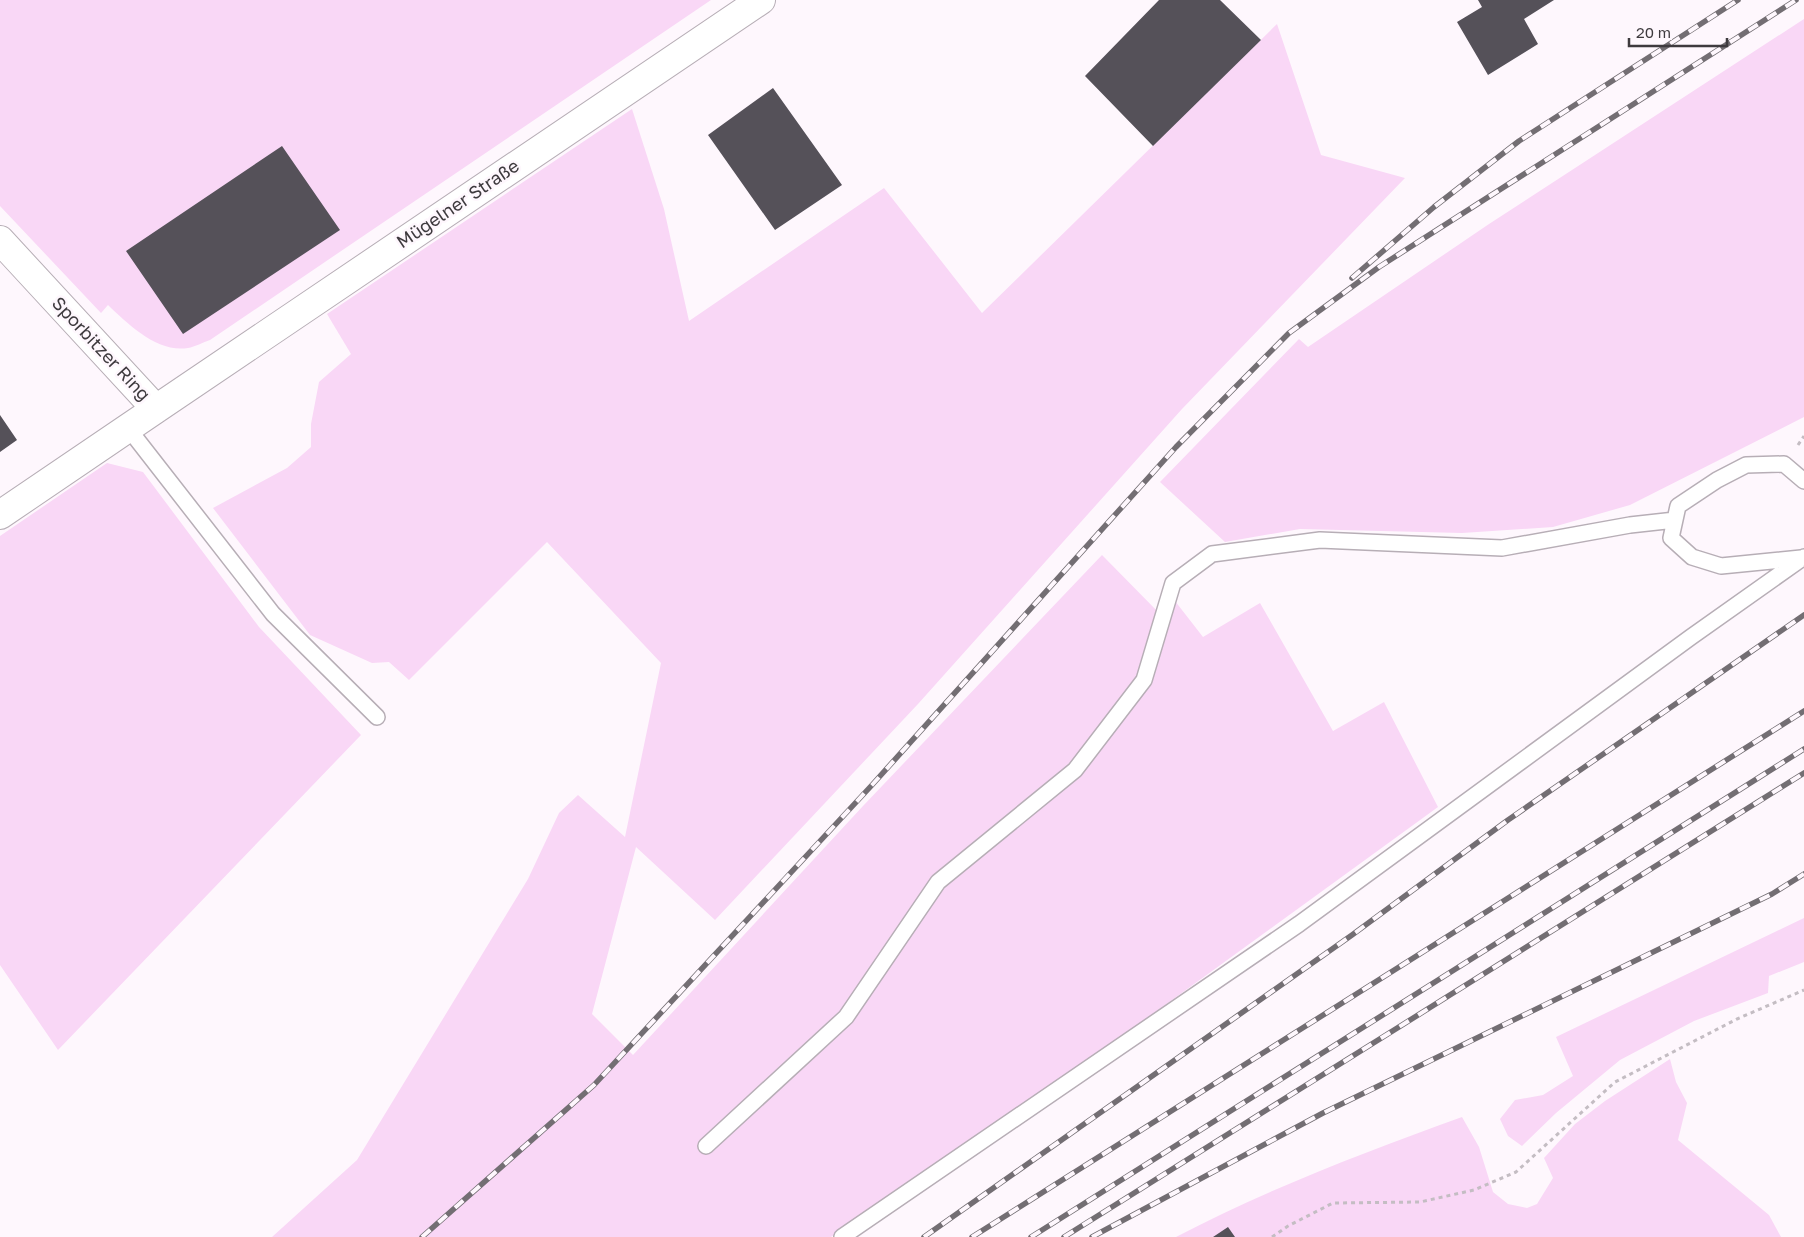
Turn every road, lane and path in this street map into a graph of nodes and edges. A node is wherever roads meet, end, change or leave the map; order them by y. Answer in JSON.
{"nodes":[{"id":1,"x":761,"y":0,"type":"edge"},
{"id":2,"x":0,"y":240,"type":"edge"},
{"id":3,"x":156,"y":409,"type":"junction"},
{"id":4,"x":128,"y":428,"type":"junction"},
{"id":5,"x":1804,"y":481,"type":"edge"},
{"id":6,"x":0,"y":515,"type":"edge"},
{"id":7,"x":1675,"y":520,"type":"junction"},
{"id":8,"x":1803,"y":557,"type":"edge"},
{"id":9,"x":377,"y":717,"type":"dead end"},
{"id":10,"x":1804,"y":990,"type":"edge"},
{"id":11,"x":706,"y":1146,"type":"dead end"},
{"id":12,"x":842,"y":1237,"type":"edge"},
{"id":13,"x":1272,"y":1237,"type":"edge"}],
"edges":[{"from":1,"to":3,"type":"street","name":"Mügelner Straße"},
{"from":2,"to":3,"type":"street","name":"Sporbitzer Ring"},
{"from":3,"to":4,"type":"street","name":"Sporbitzer Ring"},
{"from":4,"to":6,"type":"street","name":"Sporbitzer Ring"},
{"from":4,"to":9,"type":"lane"},
{"from":5,"to":7,"type":"lane"},
{"from":7,"to":8,"type":"lane"},
{"from":7,"to":11,"type":"lane"},
{"from":8,"to":12,"type":"lane"},
{"from":10,"to":13,"type":"path"}]}
